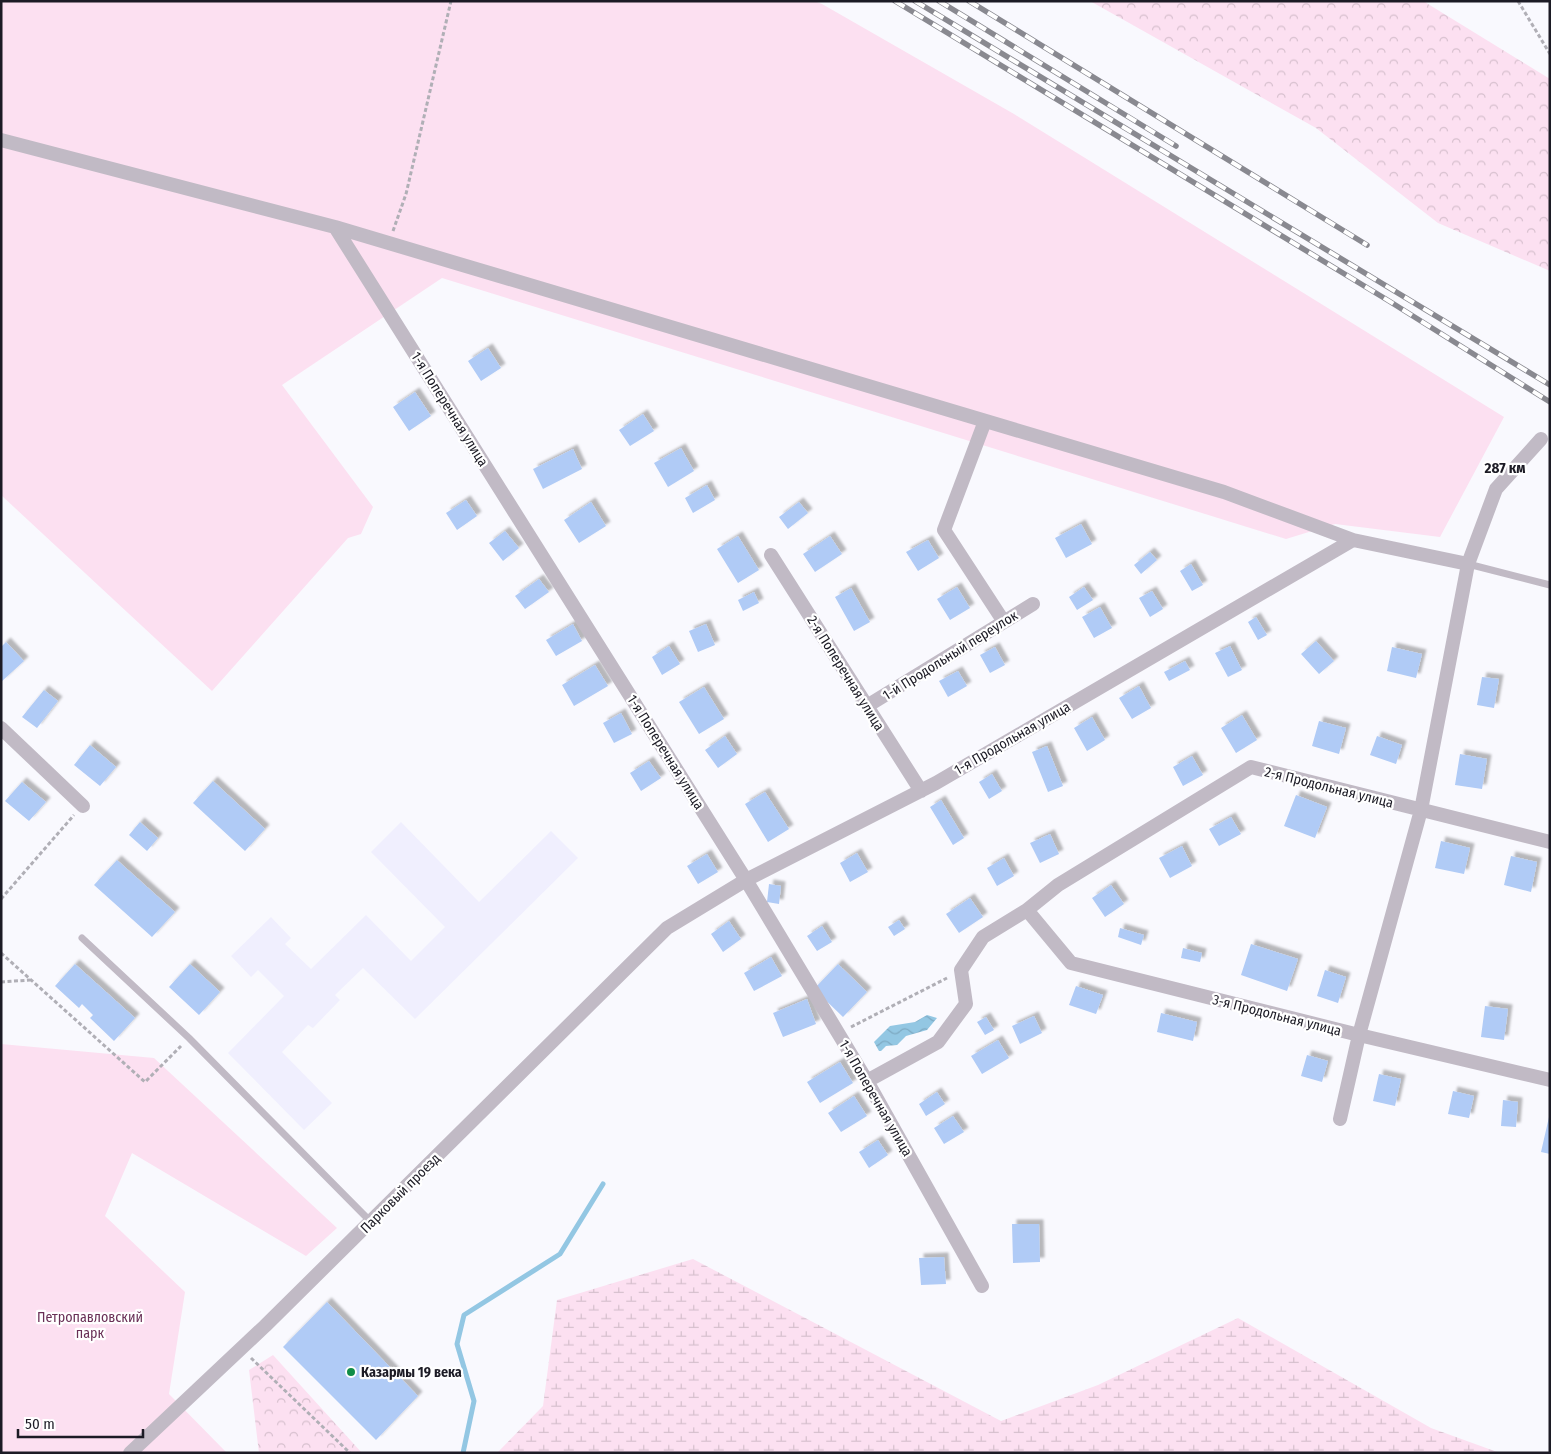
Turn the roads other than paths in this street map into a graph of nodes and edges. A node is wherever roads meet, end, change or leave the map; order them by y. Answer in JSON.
{"nodes":[{"id":1,"x":1,"y":140,"type":"edge"},
{"id":2,"x":335,"y":227,"type":"junction"},
{"id":3,"x":985,"y":421,"type":"junction"},
{"id":4,"x":1542,"y":439,"type":"dead end"},
{"id":5,"x":1353,"y":540,"type":"junction"},
{"id":6,"x":771,"y":555,"type":"dead end"},
{"id":7,"x":1468,"y":564,"type":"junction"},
{"id":8,"x":1550,"y":584,"type":"edge"},
{"id":9,"x":1033,"y":604,"type":"dead end"},
{"id":10,"x":1004,"y":622,"type":"junction"},
{"id":11,"x":867,"y":706,"type":"junction"},
{"id":12,"x":1,"y":728,"type":"edge"},
{"id":13,"x":921,"y":791,"type":"junction"},
{"id":14,"x":83,"y":806,"type":"road end"},
{"id":15,"x":1421,"y":810,"type":"junction"},
{"id":16,"x":1550,"y":842,"type":"edge"},
{"id":17,"x":746,"y":880,"type":"junction"},
{"id":18,"x":1027,"y":910,"type":"junction"},
{"id":19,"x":667,"y":928,"type":"joint"},
{"id":20,"x":82,"y":938,"type":"dead end"},
{"id":21,"x":1360,"y":1035,"type":"junction"},
{"id":22,"x":1550,"y":1080,"type":"edge"},
{"id":23,"x":867,"y":1081,"type":"junction"},
{"id":24,"x":1340,"y":1119,"type":"dead end"},
{"id":25,"x":371,"y":1222,"type":"junction"},
{"id":26,"x":982,"y":1286,"type":"dead end"},
{"id":27,"x":130,"y":1453,"type":"edge"}],
"edges":[{"from":1,"to":2,"type":"street"},
{"from":2,"to":3,"type":"street"},
{"from":2,"to":17,"type":"street","name":"1-я Поперечная улица"},
{"from":3,"to":5,"type":"street"},
{"from":3,"to":10,"type":"street"},
{"from":4,"to":7,"type":"street"},
{"from":5,"to":7,"type":"street"},
{"from":5,"to":13,"type":"street","name":"1-я Продольная улица"},
{"from":6,"to":11,"type":"street","name":"2-я Поперечная улица"},
{"from":7,"to":8,"type":"lane"},
{"from":7,"to":15,"type":"street"},
{"from":9,"to":10,"type":"street","name":"1-й Продольный переулок"},
{"from":10,"to":11,"type":"street","name":"1-й Продольный переулок"},
{"from":11,"to":13,"type":"street","name":"2-я Поперечная улица"},
{"from":12,"to":14,"type":"street"},
{"from":13,"to":17,"type":"street","name":"1-я Продольная улица"},
{"from":15,"to":16,"type":"street","name":"2-я Продольная улица"},
{"from":15,"to":18,"type":"street","name":"2-я Продольная улица"},
{"from":15,"to":21,"type":"street"},
{"from":17,"to":19,"type":"street","name":"1-я Продольная улица"},
{"from":17,"to":23,"type":"street","name":"1-я Поперечная улица"},
{"from":18,"to":21,"type":"street","name":"3-я Продольная улица"},
{"from":18,"to":23,"type":"street","name":"2-я Продольная улица"},
{"from":19,"to":25,"type":"street","name":"Парковый проезд"},
{"from":20,"to":25,"type":"lane"},
{"from":21,"to":22,"type":"street","name":"3-я Продольная улица"},
{"from":21,"to":24,"type":"street"},
{"from":23,"to":26,"type":"street","name":"1-я Поперечная улица"},
{"from":25,"to":27,"type":"street","name":"Парковый проезд"}]}
